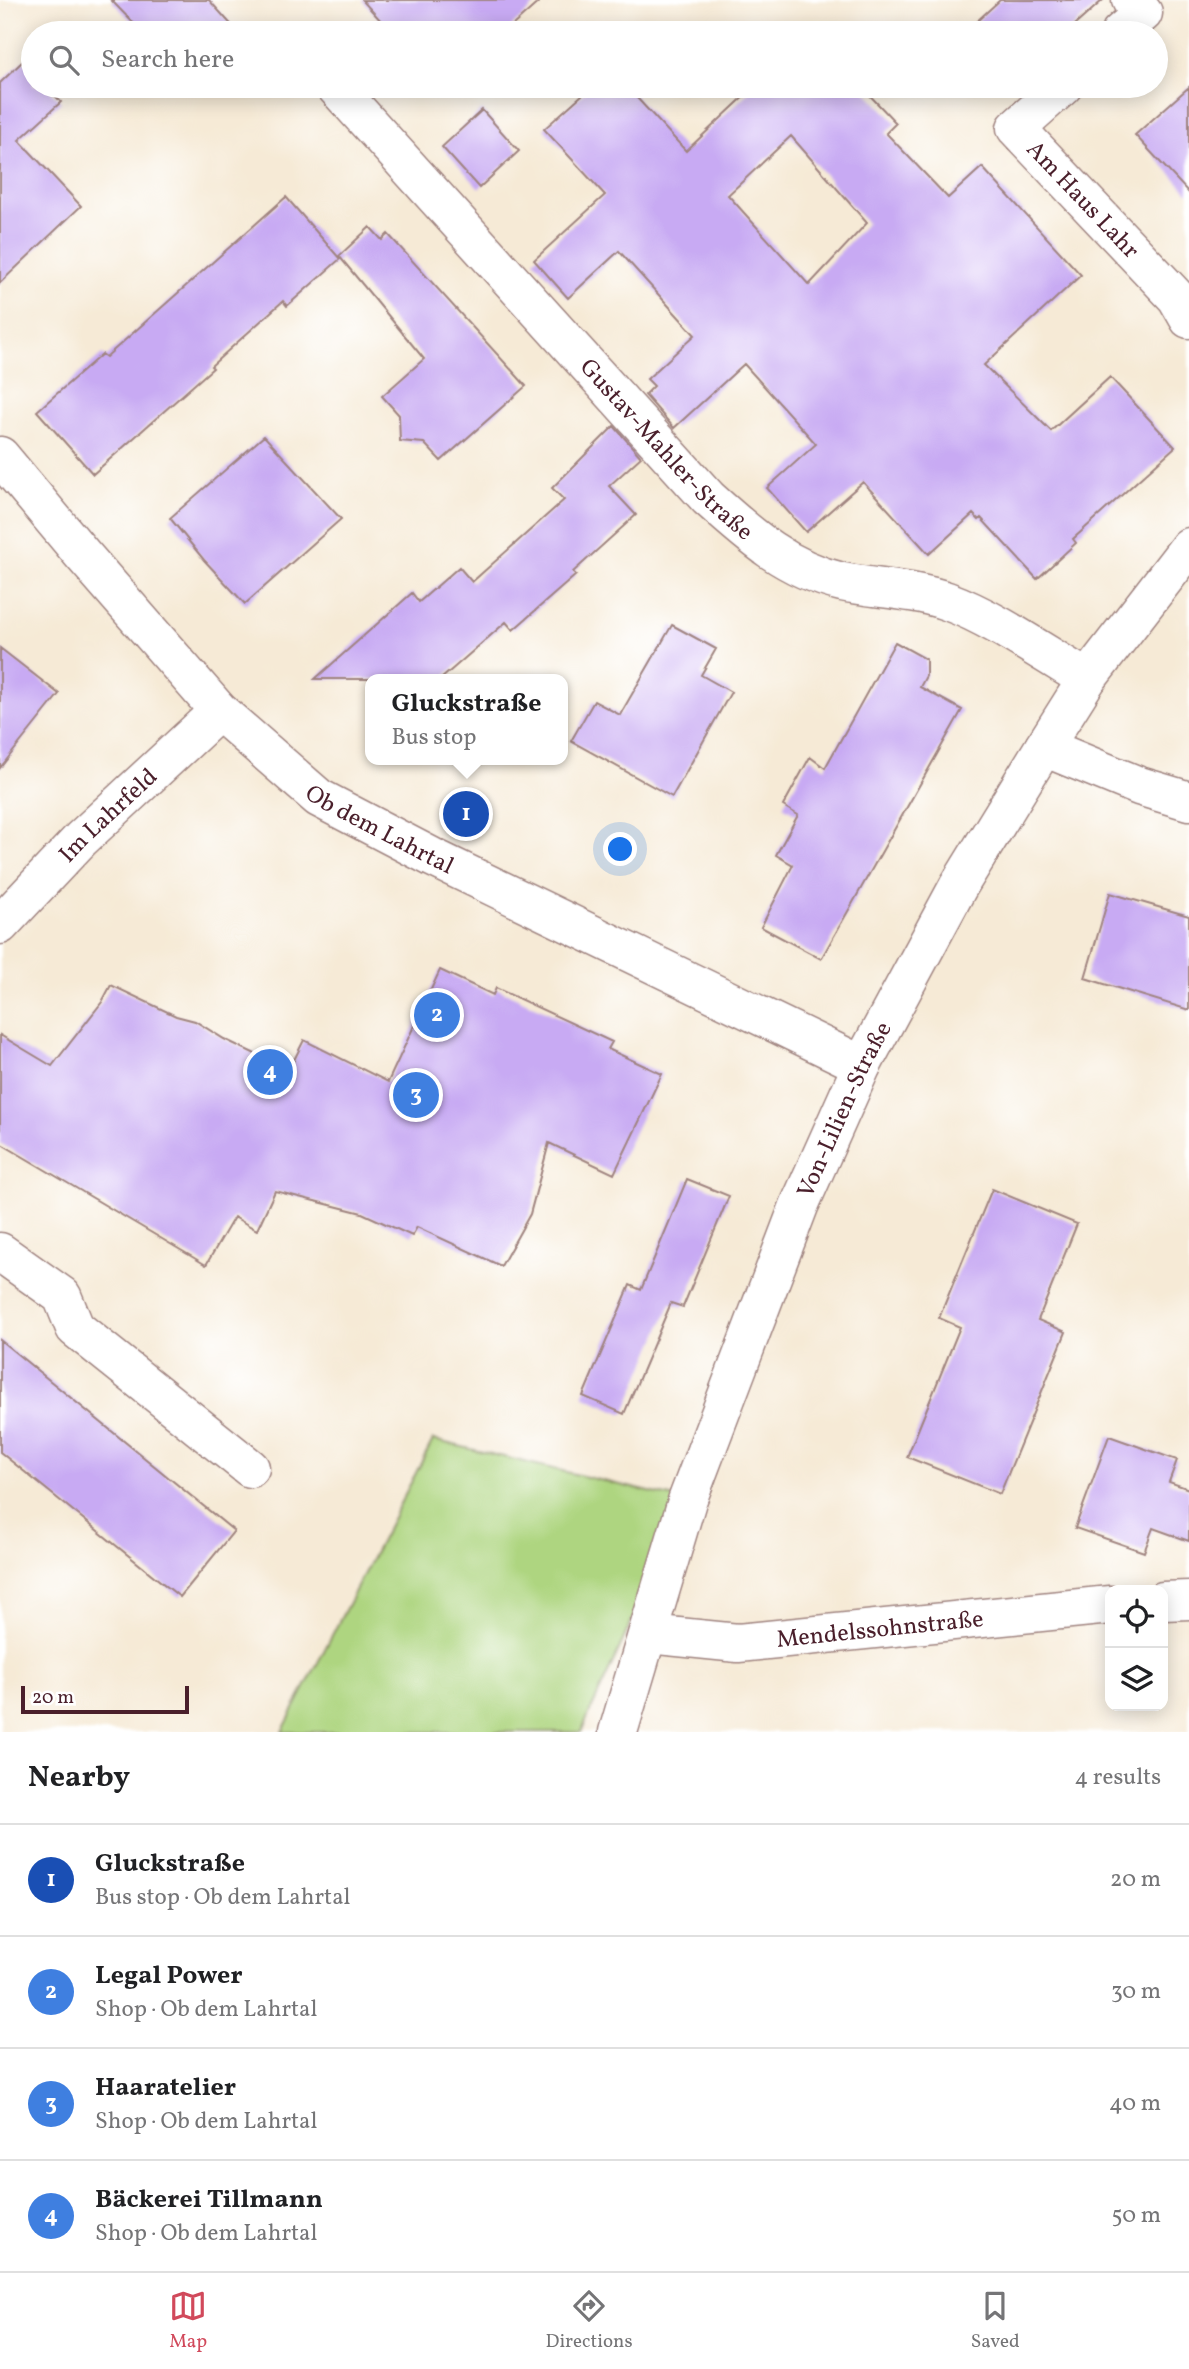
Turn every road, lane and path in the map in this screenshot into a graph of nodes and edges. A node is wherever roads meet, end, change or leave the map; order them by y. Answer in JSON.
{"nodes":[{"id":1,"x":1131,"y":0,"type":"edge"},
{"id":2,"x":1134,"y":21,"type":"edge"},
{"id":3,"x":346,"y":98,"type":"edge"},
{"id":4,"x":1050,"y":98,"type":"edge"},
{"id":5,"x":1189,"y":319,"type":"edge"},
{"id":6,"x":0,"y":456,"type":"edge"},
{"id":7,"x":1189,"y":547,"type":"edge"},
{"id":8,"x":1087,"y":679,"type":"junction"},
{"id":9,"x":219,"y":711,"type":"junction"},
{"id":10,"x":1044,"y":747,"type":"junction"},
{"id":11,"x":1189,"y":801,"type":"edge"},
{"id":12,"x":0,"y":925,"type":"edge"},
{"id":13,"x":862,"y":1065,"type":"junction"},
{"id":14,"x":0,"y":1252,"type":"edge"},
{"id":15,"x":250,"y":1468,"type":"dead end"},
{"id":16,"x":1189,"y":1600,"type":"edge"},
{"id":17,"x":1168,"y":1601,"type":"edge"},
{"id":18,"x":1105,"y":1606,"type":"edge"},
{"id":19,"x":648,"y":1634,"type":"junction"},
{"id":20,"x":618,"y":1732,"type":"edge"}],
"edges":[{"from":1,"to":2,"type":"street"},
{"from":3,"to":8,"type":"street","name":"Gustav-Mahler-Straße"},
{"from":4,"to":5,"type":"street","name":"Am Haus Lahr"},
{"from":6,"to":9,"type":"street","name":"Ob dem Lahrtal"},
{"from":7,"to":8,"type":"street","name":"Von-Lilien-Straße"},
{"from":8,"to":10,"type":"street","name":"Von-Lilien-Straße"},
{"from":9,"to":12,"type":"street","name":"Im Lahrfeld"},
{"from":9,"to":13,"type":"street","name":"Ob dem Lahrtal"},
{"from":10,"to":11,"type":"street"},
{"from":10,"to":13,"type":"street","name":"Von-Lilien-Straße"},
{"from":13,"to":19,"type":"street","name":"Von-Lilien-Straße"},
{"from":14,"to":15,"type":"street"},
{"from":16,"to":17,"type":"street"},
{"from":18,"to":19,"type":"street","name":"Mendelssohnstraße"},
{"from":19,"to":20,"type":"street","name":"Von-Lilien-Straße"}]}
